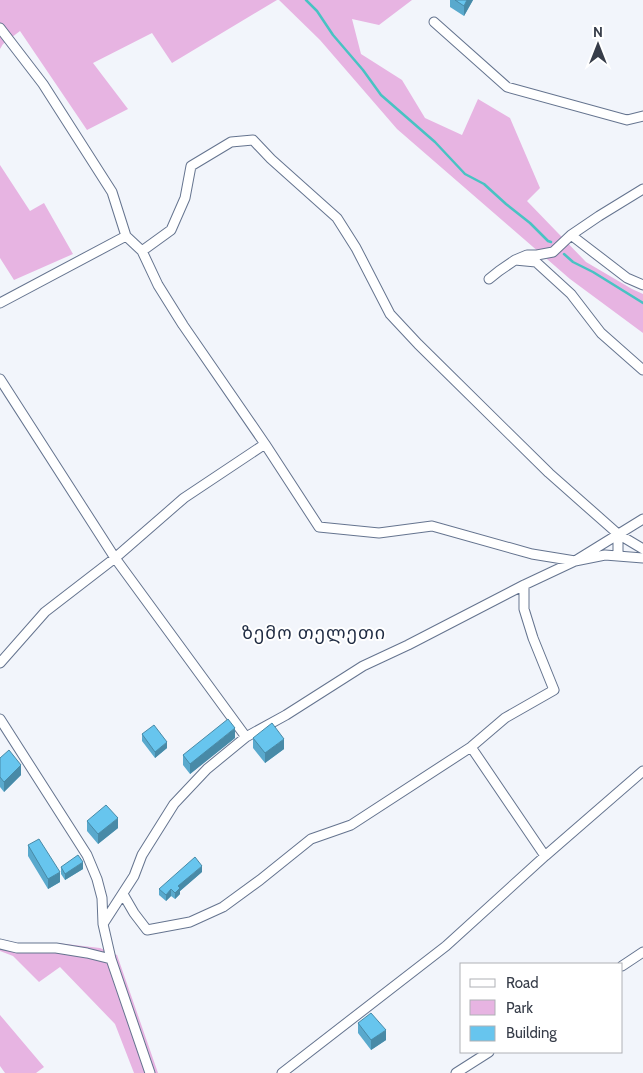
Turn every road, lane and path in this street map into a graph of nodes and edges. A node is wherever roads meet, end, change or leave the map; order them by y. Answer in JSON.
{"nodes":[{"id":1,"x":434,"y":22,"type":"dead end"},
{"id":2,"x":0,"y":28,"type":"edge"},
{"id":3,"x":643,"y":116,"type":"edge"},
{"id":4,"x":643,"y":189,"type":"edge"},
{"id":5,"x":571,"y":235,"type":"junction"},
{"id":6,"x":126,"y":236,"type":"junction"},
{"id":7,"x":142,"y":251,"type":"junction"},
{"id":8,"x":515,"y":260,"type":"junction"},
{"id":9,"x":489,"y":279,"type":"dead end"},
{"id":10,"x":643,"y":285,"type":"edge"},
{"id":11,"x":0,"y":303,"type":"edge"},
{"id":12,"x":643,"y":370,"type":"edge"},
{"id":13,"x":0,"y":379,"type":"edge"},
{"id":14,"x":265,"y":444,"type":"junction"},
{"id":15,"x":643,"y":519,"type":"edge"},
{"id":16,"x":618,"y":534,"type":"junction"},
{"id":17,"x":643,"y":549,"type":"edge"},
{"id":18,"x":618,"y":556,"type":"junction"},
{"id":19,"x":114,"y":558,"type":"junction"},
{"id":20,"x":643,"y":558,"type":"edge"},
{"id":21,"x":575,"y":561,"type":"junction"},
{"id":22,"x":524,"y":585,"type":"junction"},
{"id":23,"x":0,"y":663,"type":"edge"},
{"id":24,"x":0,"y":719,"type":"edge"},
{"id":25,"x":3,"y":733,"type":"edge"},
{"id":26,"x":246,"y":737,"type":"junction"},
{"id":27,"x":471,"y":747,"type":"junction"},
{"id":28,"x":643,"y":771,"type":"edge"},
{"id":29,"x":544,"y":856,"type":"junction"},
{"id":30,"x":123,"y":894,"type":"junction"},
{"id":31,"x":103,"y":924,"type":"junction"},
{"id":32,"x":0,"y":944,"type":"edge"},
{"id":33,"x":643,"y":952,"type":"edge"},
{"id":34,"x":111,"y":959,"type":"junction"},
{"id":35,"x":623,"y":965,"type":"edge"},
{"id":36,"x":487,"y":1053,"type":"edge"},
{"id":37,"x":150,"y":1073,"type":"edge"},
{"id":38,"x":282,"y":1073,"type":"edge"},
{"id":39,"x":456,"y":1073,"type":"edge"}],
"edges":[{"from":1,"to":3,"type":"street"},
{"from":2,"to":6,"type":"street"},
{"from":4,"to":5,"type":"street"},
{"from":5,"to":8,"type":"street"},
{"from":5,"to":10,"type":"street"},
{"from":6,"to":7,"type":"street"},
{"from":6,"to":11,"type":"street"},
{"from":7,"to":14,"type":"street"},
{"from":7,"to":16,"type":"street"},
{"from":8,"to":9,"type":"street"},
{"from":8,"to":12,"type":"street"},
{"from":13,"to":19,"type":"street"},
{"from":14,"to":19,"type":"street"},
{"from":14,"to":21,"type":"street"},
{"from":15,"to":16,"type":"street"},
{"from":16,"to":17,"type":"street"},
{"from":16,"to":18,"type":"street"},
{"from":16,"to":21,"type":"street"},
{"from":18,"to":20,"type":"street"},
{"from":18,"to":21,"type":"street"},
{"from":19,"to":23,"type":"street"},
{"from":19,"to":26,"type":"street"},
{"from":21,"to":22,"type":"street"},
{"from":22,"to":26,"type":"street"},
{"from":22,"to":27,"type":"street"},
{"from":24,"to":25,"type":"street"},
{"from":25,"to":31,"type":"street"},
{"from":26,"to":30,"type":"street"},
{"from":27,"to":29,"type":"street"},
{"from":27,"to":30,"type":"street"},
{"from":28,"to":29,"type":"street"},
{"from":29,"to":38,"type":"street"},
{"from":30,"to":31,"type":"street"},
{"from":31,"to":34,"type":"street"},
{"from":32,"to":34,"type":"street"},
{"from":33,"to":35,"type":"street"},
{"from":34,"to":37,"type":"street"},
{"from":36,"to":39,"type":"street"}]}
